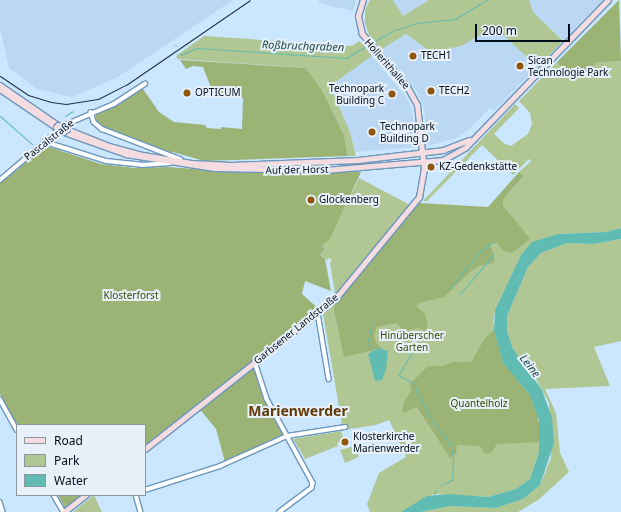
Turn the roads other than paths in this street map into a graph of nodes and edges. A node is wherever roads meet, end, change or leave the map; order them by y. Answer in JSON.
{"nodes":[{"id":1,"x":363,"y":0,"type":"edge"},
{"id":2,"x":608,"y":0,"type":"edge"},
{"id":3,"x":145,"y":84,"type":"dead end"},
{"id":4,"x":0,"y":85,"type":"edge"},
{"id":5,"x":0,"y":89,"type":"edge"},
{"id":6,"x":91,"y":112,"type":"junction"},
{"id":7,"x":57,"y":126,"type":"junction"},
{"id":8,"x":65,"y":130,"type":"junction"},
{"id":9,"x":482,"y":130,"type":"junction"},
{"id":10,"x":46,"y":139,"type":"junction"},
{"id":11,"x":423,"y":153,"type":"junction"},
{"id":12,"x":142,"y":158,"type":"junction"},
{"id":13,"x":192,"y":162,"type":"junction"},
{"id":14,"x":424,"y":162,"type":"junction"},
{"id":15,"x":170,"y":163,"type":"junction"},
{"id":16,"x":135,"y":165,"type":"junction"},
{"id":17,"x":0,"y":180,"type":"edge"},
{"id":18,"x":318,"y":313,"type":"junction"},
{"id":19,"x":255,"y":362,"type":"junction"},
{"id":20,"x":329,"y":379,"type":"dead end"},
{"id":21,"x":0,"y":399,"type":"edge"},
{"id":22,"x":1,"y":404,"type":"edge"},
{"id":23,"x":345,"y":427,"type":"dead end"},
{"id":24,"x":16,"y":428,"type":"edge"},
{"id":25,"x":287,"y":436,"type":"junction"},
{"id":26,"x":146,"y":448,"type":"edge"},
{"id":27,"x":146,"y":490,"type":"edge"},
{"id":28,"x":55,"y":496,"type":"edge"},
{"id":29,"x":85,"y":496,"type":"edge"},
{"id":30,"x":136,"y":496,"type":"edge"},
{"id":31,"x":0,"y":502,"type":"edge"},
{"id":32,"x":3,"y":512,"type":"edge"},
{"id":33,"x":65,"y":512,"type":"edge"},
{"id":34,"x":141,"y":512,"type":"edge"},
{"id":35,"x":280,"y":512,"type":"edge"}],
"edges":[{"from":1,"to":11,"type":"street","name":"Hollerithallee"},
{"from":2,"to":9,"type":"street"},
{"from":3,"to":6,"type":"street","name":"Pascalstraße"},
{"from":4,"to":7,"type":"street","name":"Auf der Horst"},
{"from":5,"to":7,"type":"street","name":"Auf der Horst"},
{"from":6,"to":10,"type":"street","name":"Pascalstraße"},
{"from":6,"to":13,"type":"street","name":"Auf der Horst"},
{"from":7,"to":8,"type":"street","name":"Auf der Horst","bridge":true},
{"from":8,"to":12,"type":"street","name":"Auf der Horst"},
{"from":8,"to":13,"type":"street","name":"Auf der Horst"},
{"from":9,"to":11,"type":"street"},
{"from":9,"to":14,"type":"street"},
{"from":10,"to":16,"type":"street","name":"Auf der Horst"},
{"from":10,"to":17,"type":"street","name":"Pascalstraße"},
{"from":11,"to":13,"type":"street","name":"Auf der Horst"},
{"from":11,"to":14,"type":"street","name":"Garbsener Landstraße"},
{"from":12,"to":15,"type":"street","name":"Auf der Horst"},
{"from":12,"to":16,"type":"street"},
{"from":14,"to":15,"type":"street","name":"Auf der Horst"},
{"from":14,"to":18,"type":"street","name":"Garbsener Landstraße"},
{"from":15,"to":16,"type":"street","name":"Auf der Horst"},
{"from":18,"to":19,"type":"street","name":"Garbsener Landstraße"},
{"from":18,"to":20,"type":"street"},
{"from":19,"to":25,"type":"street"},
{"from":19,"to":26,"type":"street","name":"Garbsener Landstraße"},
{"from":21,"to":22,"type":"street"},
{"from":22,"to":24,"type":"street"},
{"from":23,"to":25,"type":"street"},
{"from":25,"to":27,"type":"street"},
{"from":25,"to":35,"type":"street"},
{"from":28,"to":33,"type":"street"},
{"from":29,"to":33,"type":"street"},
{"from":30,"to":34,"type":"street"},
{"from":31,"to":32,"type":"street"}]}
